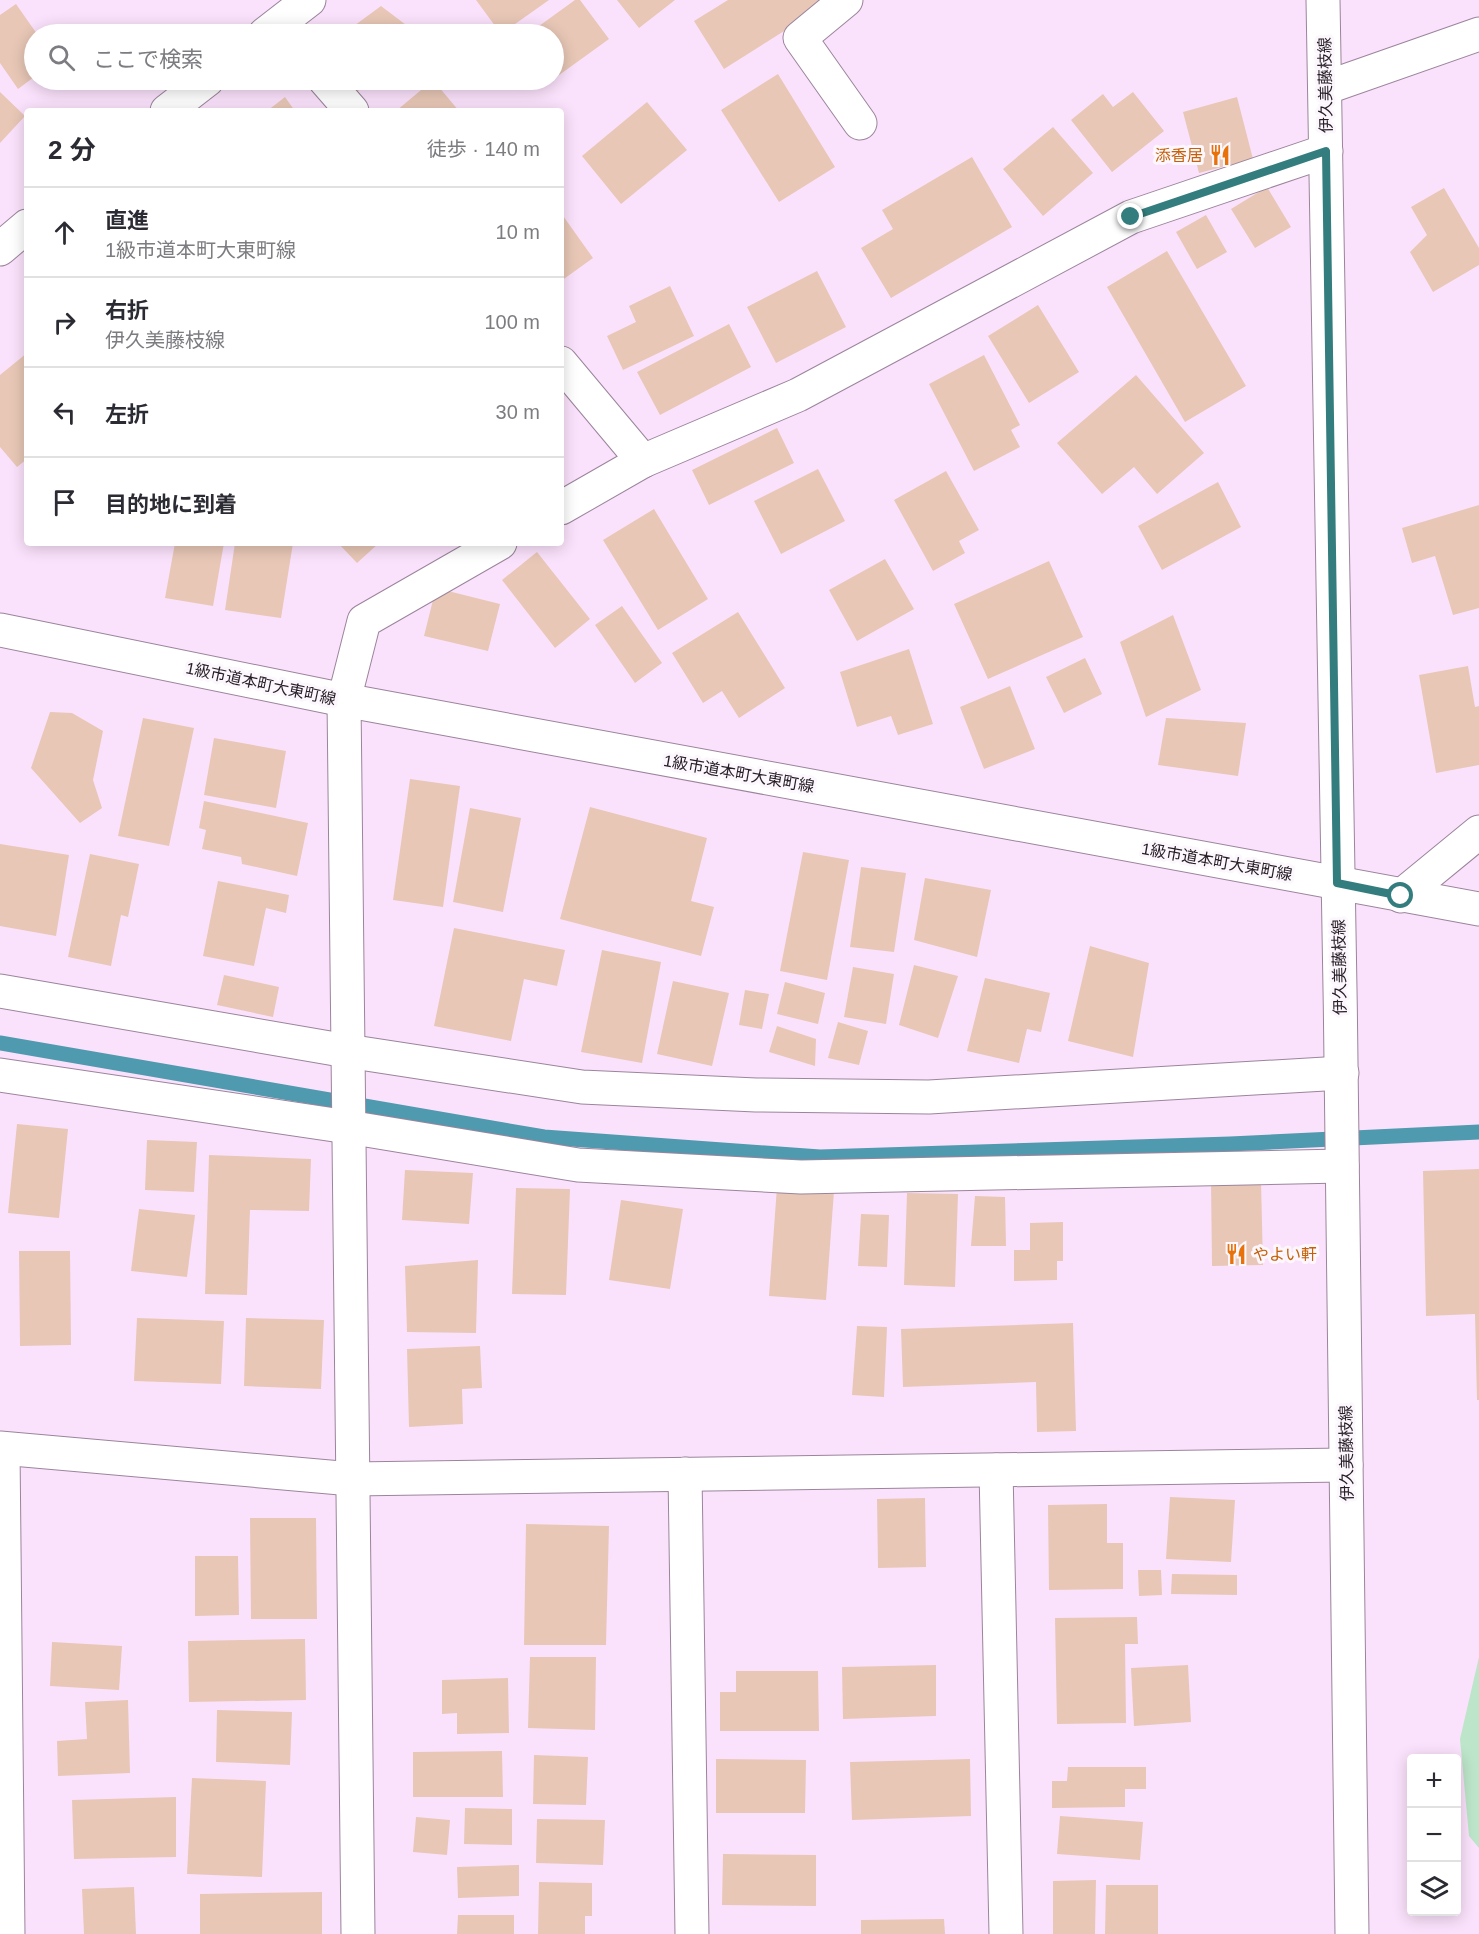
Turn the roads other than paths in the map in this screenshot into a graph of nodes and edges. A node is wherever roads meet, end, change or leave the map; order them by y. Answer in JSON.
{"nodes":[{"id":1,"x":309,"y":0,"type":"edge"},
{"id":2,"x":846,"y":0,"type":"edge"},
{"id":3,"x":1323,"y":0,"type":"edge"},
{"id":4,"x":284,"y":24,"type":"edge"},
{"id":5,"x":1479,"y":34,"type":"edge"},
{"id":6,"x":1325,"y":88,"type":"junction"},
{"id":7,"x":194,"y":90,"type":"edge"},
{"id":8,"x":334,"y":90,"type":"edge"},
{"id":9,"x":171,"y":108,"type":"edge"},
{"id":10,"x":349,"y":108,"type":"edge"},
{"id":11,"x":860,"y":123,"type":"dead end"},
{"id":12,"x":1326,"y":151,"type":"junction"},
{"id":13,"x":24,"y":229,"type":"edge"},
{"id":14,"x":0,"y":249,"type":"edge"},
{"id":15,"x":564,"y":367,"type":"edge"},
{"id":16,"x":643,"y":461,"type":"junction"},
{"id":17,"x":564,"y":506,"type":"edge"},
{"id":18,"x":495,"y":546,"type":"edge"},
{"id":19,"x":0,"y":630,"type":"edge"},
{"id":20,"x":344,"y":700,"type":"junction"},
{"id":21,"x":1479,"y":832,"type":"edge"},
{"id":22,"x":1337,"y":883,"type":"junction"},
{"id":23,"x":1401,"y":896,"type":"junction"},
{"id":24,"x":1479,"y":909,"type":"edge"},
{"id":25,"x":0,"y":991,"type":"edge"},
{"id":26,"x":347,"y":1051,"type":"junction"},
{"id":27,"x":0,"y":1075,"type":"edge"},
{"id":28,"x":1342,"y":1079,"type":"junction"},
{"id":29,"x":348,"y":1127,"type":"junction"},
{"id":30,"x":1342,"y":1161,"type":"junction"},
{"id":31,"x":2,"y":1449,"type":"edge"},
{"id":32,"x":1346,"y":1465,"type":"junction"},
{"id":33,"x":996,"y":1470,"type":"junction"},
{"id":34,"x":685,"y":1474,"type":"junction"},
{"id":35,"x":352,"y":1479,"type":"junction"},
{"id":36,"x":8,"y":1934,"type":"edge"},
{"id":37,"x":358,"y":1934,"type":"edge"},
{"id":38,"x":692,"y":1934,"type":"edge"},
{"id":39,"x":1006,"y":1934,"type":"edge"},
{"id":40,"x":1352,"y":1934,"type":"edge"}],
"edges":[{"from":1,"to":4,"type":"street"},
{"from":2,"to":11,"type":"street"},
{"from":3,"to":6,"type":"street","name":"伊久美藤枝線"},
{"from":5,"to":6,"type":"street"},
{"from":6,"to":12,"type":"street","name":"伊久美藤枝線"},
{"from":7,"to":9,"type":"street"},
{"from":8,"to":10,"type":"street"},
{"from":12,"to":16,"type":"street"},
{"from":12,"to":22,"type":"street","name":"伊久美藤枝線"},
{"from":13,"to":14,"type":"street"},
{"from":15,"to":16,"type":"street"},
{"from":16,"to":17,"type":"street"},
{"from":18,"to":20,"type":"street"},
{"from":19,"to":20,"type":"street","name":"1級市道本町大東町線"},
{"from":20,"to":22,"type":"street","name":"1級市道本町大東町線"},
{"from":20,"to":26,"type":"street"},
{"from":21,"to":23,"type":"street"},
{"from":22,"to":23,"type":"street","name":"1級市道本町大東町線"},
{"from":22,"to":28,"type":"street","name":"伊久美藤枝線"},
{"from":23,"to":24,"type":"street","name":"1級市道本町大東町線"},
{"from":25,"to":26,"type":"street"},
{"from":26,"to":28,"type":"street"},
{"from":26,"to":29,"type":"street"},
{"from":27,"to":29,"type":"street"},
{"from":28,"to":30,"type":"street","name":"伊久美藤枝線"},
{"from":29,"to":30,"type":"street"},
{"from":29,"to":35,"type":"street"},
{"from":30,"to":32,"type":"street","name":"伊久美藤枝線"},
{"from":31,"to":35,"type":"street"},
{"from":31,"to":36,"type":"street"},
{"from":32,"to":33,"type":"street"},
{"from":32,"to":40,"type":"street","name":"伊久美藤枝線"},
{"from":33,"to":34,"type":"street"},
{"from":33,"to":39,"type":"street"},
{"from":34,"to":35,"type":"street"},
{"from":34,"to":38,"type":"street"},
{"from":35,"to":37,"type":"street"}]}
